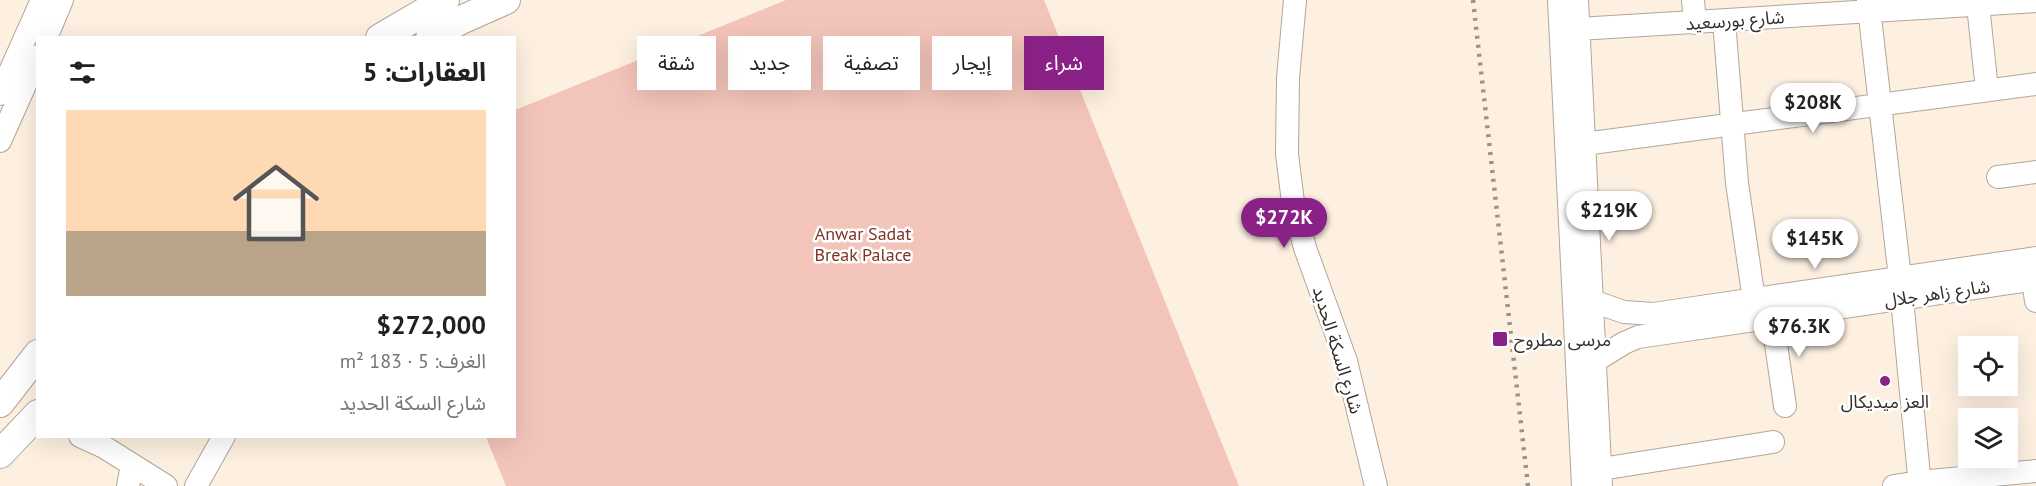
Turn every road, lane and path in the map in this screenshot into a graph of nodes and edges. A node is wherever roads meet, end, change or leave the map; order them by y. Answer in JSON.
{"nodes":[{"id":1,"x":42,"y":0,"type":"edge"},
{"id":2,"x":62,"y":0,"type":"edge"},
{"id":3,"x":445,"y":0,"type":"edge"},
{"id":4,"x":506,"y":0,"type":"edge"},
{"id":5,"x":1295,"y":0,"type":"edge"},
{"id":6,"x":1559,"y":0,"type":"edge"},
{"id":7,"x":1577,"y":0,"type":"edge"},
{"id":8,"x":1693,"y":0,"type":"edge"},
{"id":9,"x":2035,"y":0,"type":"edge"},
{"id":10,"x":1978,"y":5,"type":"junction"},
{"id":11,"x":1868,"y":6,"type":"edge"},
{"id":12,"x":2036,"y":9,"type":"edge"},
{"id":13,"x":1724,"y":21,"type":"junction"},
{"id":14,"x":1695,"y":23,"type":"junction"},
{"id":15,"x":1578,"y":29,"type":"junction"},
{"id":16,"x":47,"y":36,"type":"edge"},
{"id":17,"x":383,"y":36,"type":"edge"},
{"id":18,"x":434,"y":36,"type":"edge"},
{"id":19,"x":36,"y":60,"type":"edge"},
{"id":20,"x":2036,"y":84,"type":"edge"},
{"id":21,"x":1987,"y":90,"type":"junction"},
{"id":22,"x":0,"y":94,"type":"edge"},
{"id":23,"x":1879,"y":105,"type":"junction"},
{"id":24,"x":1731,"y":125,"type":"junction"},
{"id":25,"x":0,"y":141,"type":"edge"},
{"id":26,"x":1584,"y":144,"type":"junction"},
{"id":27,"x":2036,"y":172,"type":"edge"},
{"id":28,"x":1998,"y":177,"type":"dead end"},
{"id":29,"x":1579,"y":234,"type":"junction"},
{"id":30,"x":2035,"y":279,"type":"edge"},
{"id":31,"x":1900,"y":288,"type":"junction"},
{"id":32,"x":1754,"y":300,"type":"junction"},
{"id":33,"x":1592,"y":301,"type":"junction"},
{"id":34,"x":1772,"y":317,"type":"junction"},
{"id":35,"x":36,"y":356,"type":"edge"},
{"id":36,"x":1595,"y":361,"type":"junction"},
{"id":37,"x":5,"y":392,"type":"edge"},
{"id":38,"x":1785,"y":406,"type":"dead end"},
{"id":39,"x":33,"y":424,"type":"edge"},
{"id":40,"x":223,"y":438,"type":"edge"},
{"id":41,"x":100,"y":442,"type":"edge"},
{"id":42,"x":1773,"y":442,"type":"dead end"},
{"id":43,"x":0,"y":454,"type":"edge"},
{"id":44,"x":2036,"y":471,"type":"edge"},
{"id":45,"x":130,"y":476,"type":"edge"},
{"id":46,"x":1601,"y":478,"type":"edge"},
{"id":47,"x":1920,"y":484,"type":"edge"},
{"id":48,"x":166,"y":486,"type":"edge"},
{"id":49,"x":196,"y":486,"type":"edge"},
{"id":50,"x":1376,"y":486,"type":"edge"},
{"id":51,"x":1583,"y":486,"type":"edge"},
{"id":52,"x":1894,"y":486,"type":"edge"}],
"edges":[{"from":1,"to":22,"type":"street"},
{"from":2,"to":16,"type":"street"},
{"from":3,"to":17,"type":"main road"},
{"from":4,"to":18,"type":"main road"},
{"from":5,"to":50,"type":"street","name":"شارع السكة الحديد"},
{"from":6,"to":29,"type":"street"},
{"from":7,"to":15,"type":"street"},
{"from":8,"to":14,"type":"street"},
{"from":9,"to":10,"type":"street","name":"شارع بورسعيد"},
{"from":9,"to":12,"type":"street"},
{"from":10,"to":11,"type":"street","name":"شارع بورسعيد"},
{"from":10,"to":21,"type":"street"},
{"from":11,"to":13,"type":"street","name":"شارع بورسعيد"},
{"from":11,"to":23,"type":"street"},
{"from":13,"to":14,"type":"street","name":"شارع بورسعيد"},
{"from":13,"to":24,"type":"street"},
{"from":14,"to":15,"type":"street","name":"شارع بورسعيد"},
{"from":15,"to":26,"type":"street"},
{"from":19,"to":25,"type":"street"},
{"from":20,"to":21,"type":"street"},
{"from":21,"to":23,"type":"street"},
{"from":23,"to":24,"type":"street"},
{"from":23,"to":31,"type":"street"},
{"from":24,"to":26,"type":"street"},
{"from":24,"to":32,"type":"street"},
{"from":26,"to":29,"type":"street"},
{"from":27,"to":28,"type":"street"},
{"from":29,"to":33,"type":"street"},
{"from":29,"to":51,"type":"street"},
{"from":30,"to":31,"type":"street","name":"شارع زاهر جلال"},
{"from":31,"to":32,"type":"street","name":"شارع زاهر جلال"},
{"from":31,"to":34,"type":"street","name":"شارع زاهر جلال"},
{"from":31,"to":47,"type":"street"},
{"from":32,"to":33,"type":"street","name":"شارع زاهر جلال"},
{"from":33,"to":36,"type":"street"},
{"from":34,"to":36,"type":"street","name":"شارع زاهر جلال"},
{"from":34,"to":38,"type":"street"},
{"from":35,"to":37,"type":"main road"},
{"from":36,"to":46,"type":"street"},
{"from":39,"to":43,"type":"main road"},
{"from":40,"to":49,"type":"street"},
{"from":41,"to":45,"type":"street"},
{"from":42,"to":46,"type":"street"},
{"from":44,"to":47,"type":"street"},
{"from":45,"to":48,"type":"street"},
{"from":47,"to":52,"type":"street"}]}
